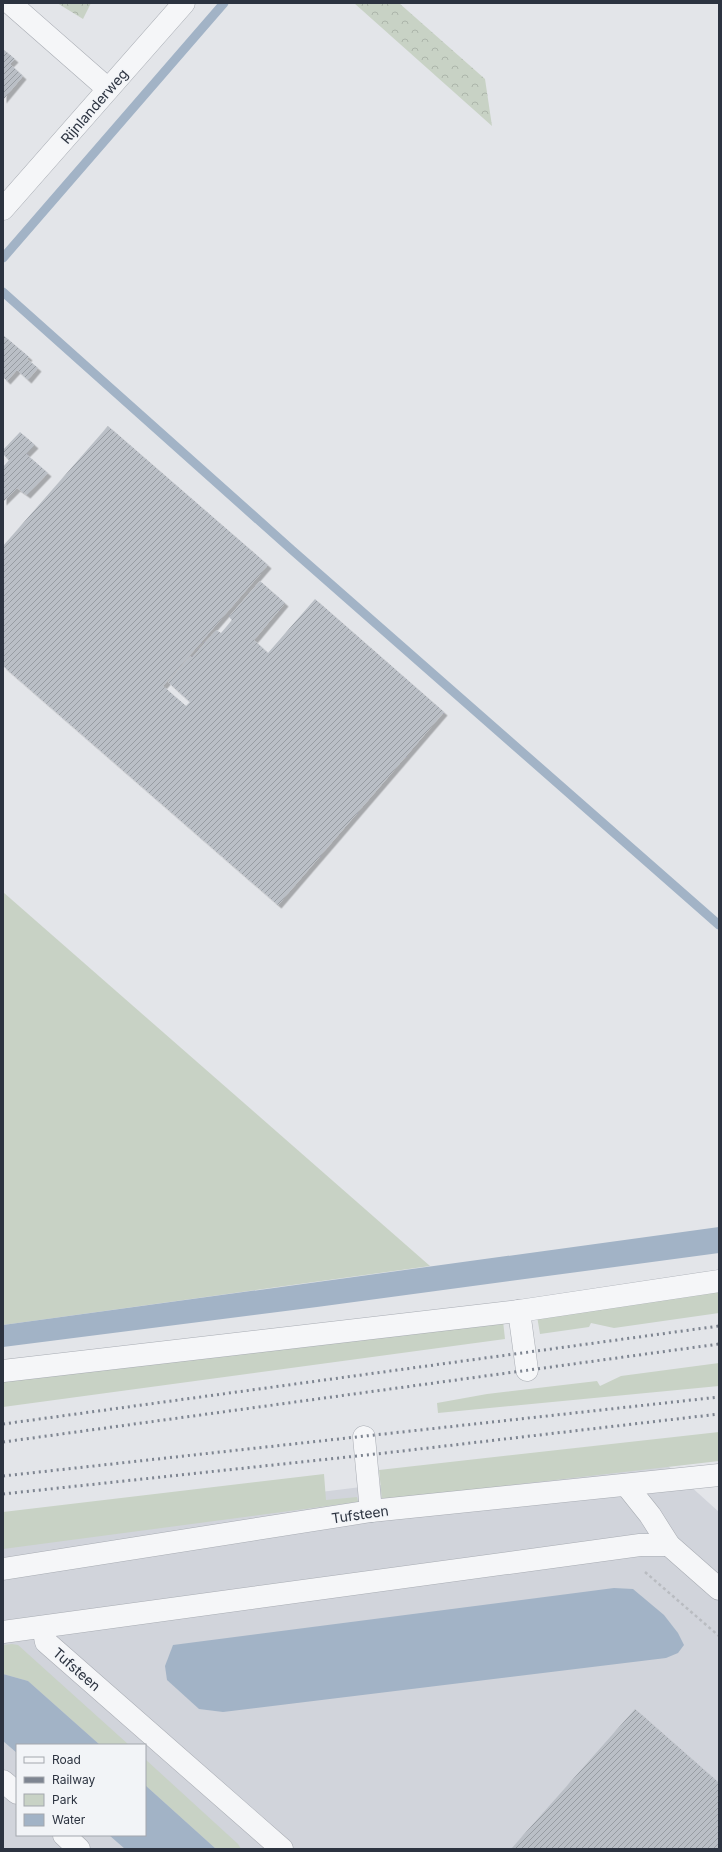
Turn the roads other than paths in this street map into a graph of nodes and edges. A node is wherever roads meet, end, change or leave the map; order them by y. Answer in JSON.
{"nodes":[{"id":1,"x":10,"y":3,"type":"edge"},
{"id":2,"x":184,"y":3,"type":"edge"},
{"id":3,"x":108,"y":89,"type":"junction"},
{"id":4,"x":3,"y":209,"type":"edge"},
{"id":5,"x":719,"y":1281,"type":"edge"},
{"id":6,"x":519,"y":1311,"type":"junction"},
{"id":7,"x":527,"y":1370,"type":"dead end"},
{"id":8,"x":3,"y":1371,"type":"edge"},
{"id":9,"x":364,"y":1437,"type":"dead end"},
{"id":10,"x":719,"y":1475,"type":"edge"},
{"id":11,"x":626,"y":1485,"type":"junction"},
{"id":12,"x":371,"y":1511,"type":"junction"},
{"id":13,"x":669,"y":1545,"type":"junction"},
{"id":14,"x":3,"y":1569,"type":"edge"},
{"id":15,"x":719,"y":1589,"type":"edge"},
{"id":16,"x":43,"y":1626,"type":"junction"},
{"id":17,"x":3,"y":1632,"type":"edge"},
{"id":18,"x":3,"y":1781,"type":"edge"},
{"id":19,"x":16,"y":1792,"type":"edge"},
{"id":20,"x":65,"y":1836,"type":"edge"},
{"id":21,"x":80,"y":1849,"type":"edge"},
{"id":22,"x":282,"y":1849,"type":"edge"}],
"edges":[{"from":1,"to":3,"type":"street"},
{"from":2,"to":3,"type":"street","name":"Rijnlanderweg"},
{"from":3,"to":4,"type":"street","name":"Rijnlanderweg"},
{"from":5,"to":6,"type":"street"},
{"from":6,"to":7,"type":"street"},
{"from":6,"to":8,"type":"street"},
{"from":9,"to":12,"type":"street"},
{"from":10,"to":11,"type":"street","name":"Tufsteen"},
{"from":11,"to":12,"type":"street","name":"Tufsteen"},
{"from":11,"to":13,"type":"street"},
{"from":12,"to":14,"type":"street","name":"Tufsteen"},
{"from":13,"to":15,"type":"street"},
{"from":13,"to":16,"type":"street","name":"Tufsteen"},
{"from":16,"to":17,"type":"street","name":"Tufsteen"},
{"from":16,"to":22,"type":"street","name":"Tufsteen"},
{"from":18,"to":19,"type":"street"},
{"from":20,"to":21,"type":"street"}]}
